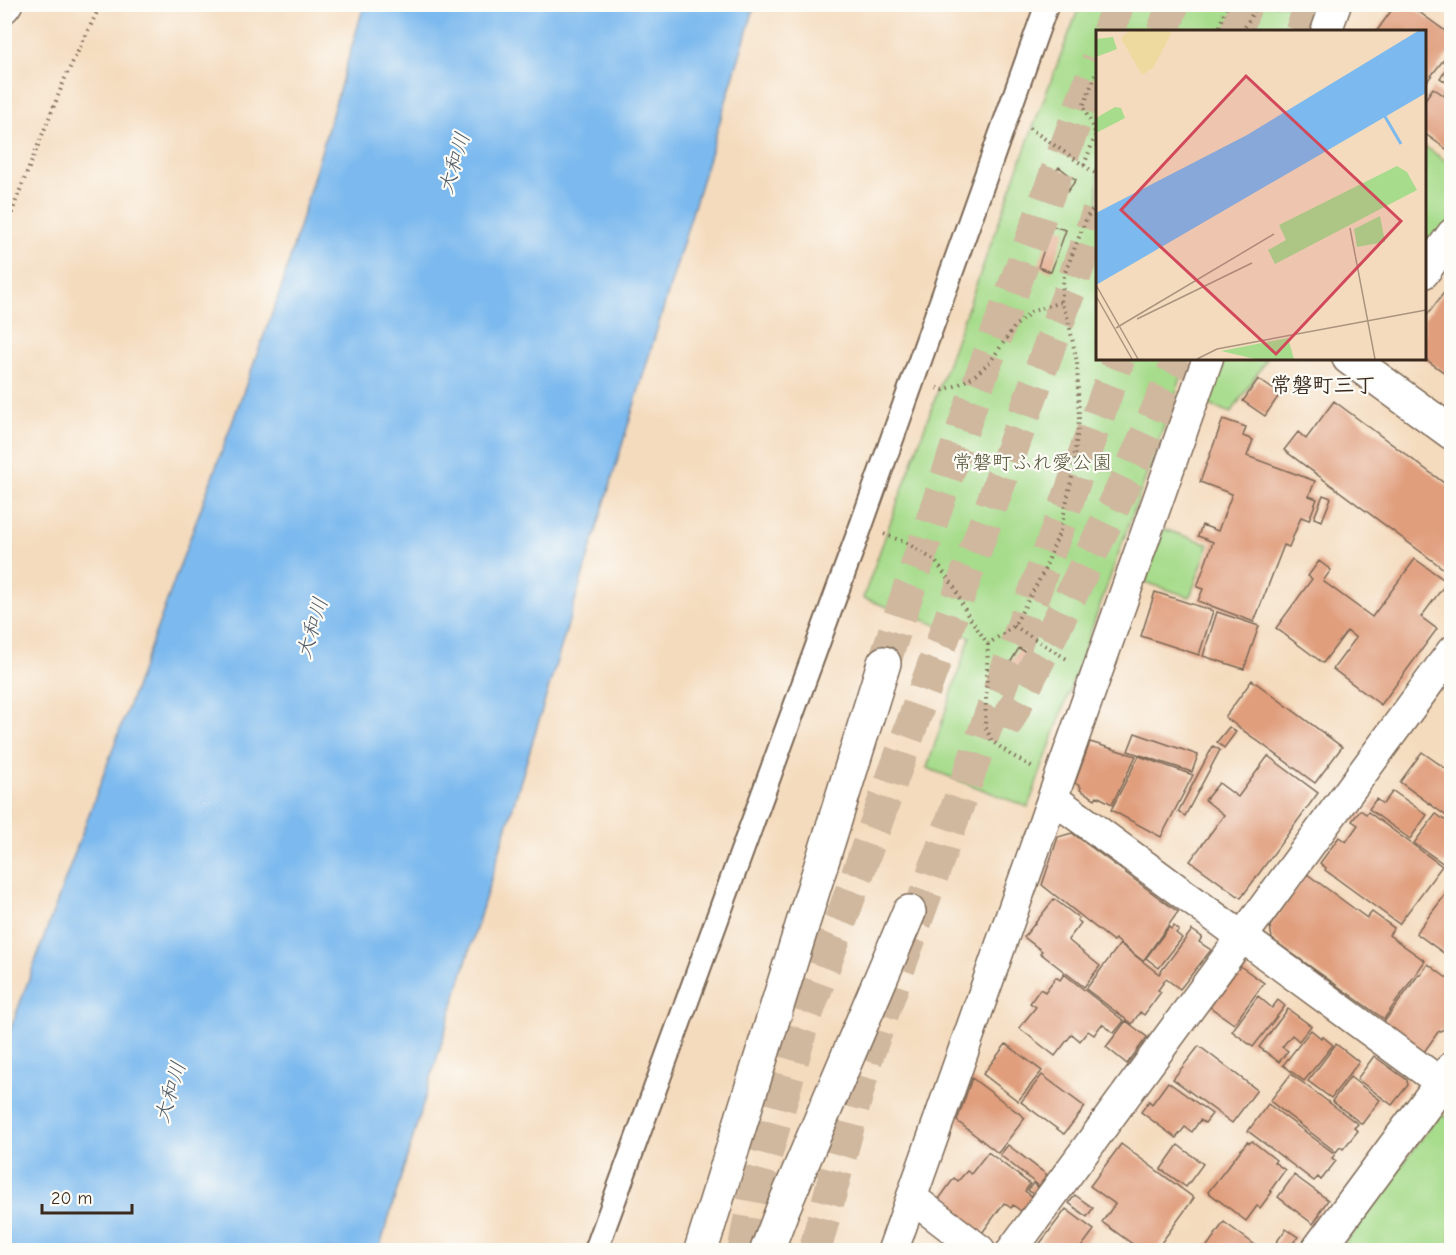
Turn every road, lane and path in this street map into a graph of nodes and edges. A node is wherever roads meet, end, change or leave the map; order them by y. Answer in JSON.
{"nodes":[{"id":1,"x":7,"y":4,"type":"edge"},
{"id":2,"x":101,"y":4,"type":"edge"},
{"id":3,"x":1047,"y":4,"type":"edge"},
{"id":4,"x":1227,"y":4,"type":"edge"},
{"id":5,"x":1258,"y":4,"type":"edge"},
{"id":6,"x":1336,"y":4,"type":"edge"},
{"id":7,"x":4,"y":9,"type":"edge"},
{"id":8,"x":1219,"y":30,"type":"edge"},
{"id":9,"x":1243,"y":30,"type":"edge"},
{"id":10,"x":1327,"y":30,"type":"edge"},
{"id":11,"x":1096,"y":73,"type":"edge"},
{"id":12,"x":1009,"y":113,"type":"junction"},
{"id":13,"x":1096,"y":134,"type":"edge"},
{"id":14,"x":1096,"y":134,"type":"edge"},
{"id":15,"x":1084,"y":165,"type":"junction"},
{"id":16,"x":1096,"y":174,"type":"edge"},
{"id":17,"x":1096,"y":205,"type":"edge"},
{"id":18,"x":1452,"y":234,"type":"edge"},
{"id":19,"x":4,"y":236,"type":"edge"},
{"id":20,"x":1426,"y":272,"type":"edge"},
{"id":21,"x":1060,"y":302,"type":"junction"},
{"id":22,"x":1207,"y":360,"type":"edge"},
{"id":23,"x":1358,"y":361,"type":"edge"},
{"id":24,"x":912,"y":380,"type":"junction"},
{"id":25,"x":1452,"y":433,"type":"edge"},
{"id":26,"x":861,"y":526,"type":"junction"},
{"id":27,"x":1014,"y":626,"type":"junction"},
{"id":28,"x":988,"y":644,"type":"junction"},
{"id":29,"x":1452,"y":651,"type":"edge"},
{"id":30,"x":884,"y":663,"type":"tunnel mouth"},
{"id":31,"x":1073,"y":663,"type":"dead end"},
{"id":32,"x":1032,"y":766,"type":"dead end"},
{"id":33,"x":1054,"y":799,"type":"junction"},
{"id":34,"x":909,"y":912,"type":"dead end"},
{"id":35,"x":1242,"y":937,"type":"junction"},
{"id":36,"x":1448,"y":1081,"type":"edge"},
{"id":37,"x":912,"y":1198,"type":"junction"},
{"id":38,"x":596,"y":1251,"type":"edge"},
{"id":39,"x":701,"y":1251,"type":"edge"},
{"id":40,"x":767,"y":1251,"type":"edge"},
{"id":41,"x":893,"y":1251,"type":"edge"},
{"id":42,"x":980,"y":1251,"type":"edge"},
{"id":43,"x":1012,"y":1251,"type":"edge"},
{"id":44,"x":1318,"y":1251,"type":"edge"}],
"edges":[{"from":1,"to":7,"type":"street"},
{"from":2,"to":19,"type":"path"},
{"from":3,"to":12,"type":"street"},
{"from":4,"to":8,"type":"path"},
{"from":5,"to":9,"type":"path"},
{"from":6,"to":10,"type":"street"},
{"from":11,"to":14,"type":"path"},
{"from":12,"to":15,"type":"path"},
{"from":12,"to":24,"type":"street"},
{"from":13,"to":15,"type":"path"},
{"from":15,"to":16,"type":"path"},
{"from":17,"to":21,"type":"path"},
{"from":18,"to":20,"type":"street"},
{"from":21,"to":24,"type":"path"},
{"from":21,"to":27,"type":"path"},
{"from":22,"to":33,"type":"street"},
{"from":23,"to":25,"type":"main road"},
{"from":24,"to":26,"type":"street"},
{"from":26,"to":28,"type":"path"},
{"from":26,"to":38,"type":"street"},
{"from":27,"to":28,"type":"path"},
{"from":27,"to":31,"type":"path"},
{"from":28,"to":32,"type":"path"},
{"from":29,"to":35,"type":"street"},
{"from":30,"to":39,"type":"main road"},
{"from":33,"to":35,"type":"street"},
{"from":33,"to":37,"type":"street"},
{"from":34,"to":40,"type":"main road"},
{"from":35,"to":36,"type":"street"},
{"from":35,"to":43,"type":"street"},
{"from":36,"to":44,"type":"main road"},
{"from":37,"to":41,"type":"street"},
{"from":37,"to":42,"type":"street"}]}
